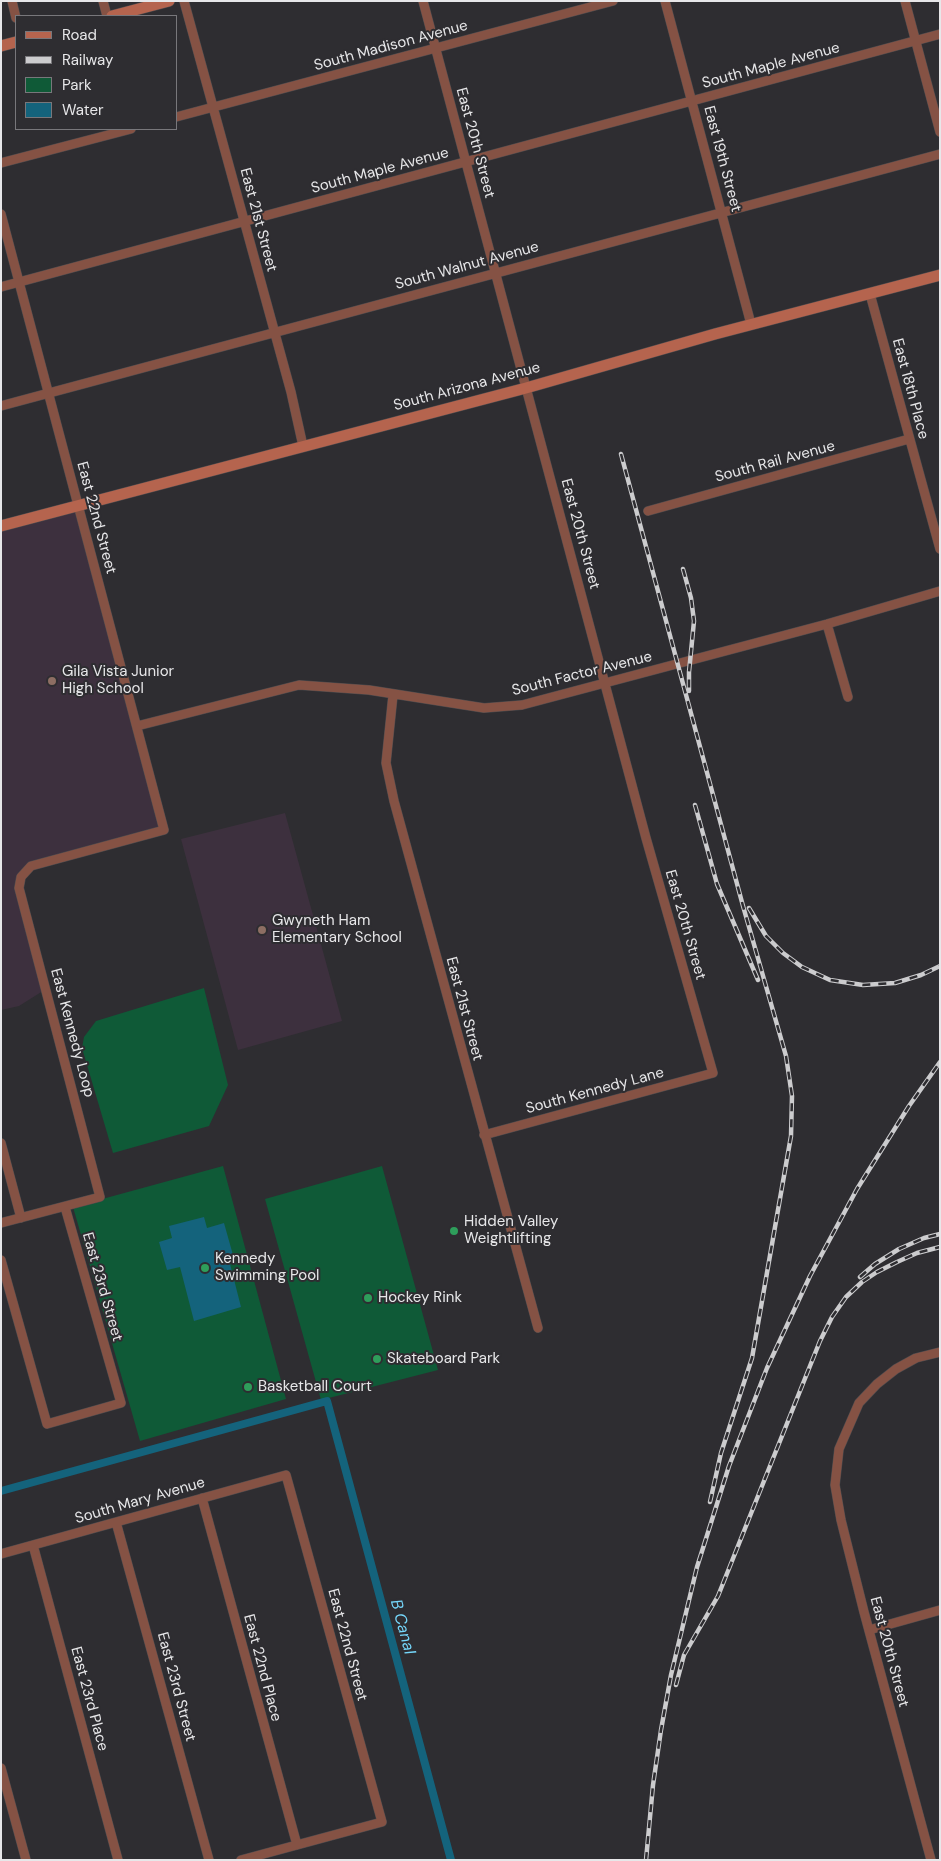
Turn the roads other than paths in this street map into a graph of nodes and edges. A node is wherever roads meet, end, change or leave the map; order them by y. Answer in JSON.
{"nodes":[{"id":1,"x":12,"y":1,"type":"edge"},
{"id":2,"x":103,"y":1,"type":"edge"},
{"id":3,"x":169,"y":1,"type":"edge"},
{"id":4,"x":184,"y":1,"type":"edge"},
{"id":5,"x":423,"y":1,"type":"edge"},
{"id":6,"x":614,"y":1,"type":"edge"},
{"id":7,"x":665,"y":1,"type":"edge"},
{"id":8,"x":905,"y":1,"type":"edge"},
{"id":9,"x":15,"y":15,"type":"edge"},
{"id":10,"x":107,"y":15,"type":"edge"},
{"id":11,"x":116,"y":15,"type":"edge"},
{"id":12,"x":940,"y":34,"type":"edge"},
{"id":13,"x":916,"y":41,"type":"junction"},
{"id":14,"x":15,"y":42,"type":"edge"},
{"id":15,"x":1,"y":46,"type":"edge"},
{"id":16,"x":436,"y":49,"type":"junction"},
{"id":17,"x":692,"y":101,"type":"junction"},
{"id":18,"x":214,"y":107,"type":"junction"},
{"id":19,"x":178,"y":116,"type":"edge"},
{"id":20,"x":127,"y":130,"type":"edge"},
{"id":21,"x":940,"y":132,"type":"edge"},
{"id":22,"x":940,"y":154,"type":"edge"},
{"id":23,"x":466,"y":162,"type":"junction"},
{"id":24,"x":1,"y":163,"type":"edge"},
{"id":25,"x":722,"y":213,"type":"junction"},
{"id":26,"x":1,"y":214,"type":"edge"},
{"id":27,"x":245,"y":221,"type":"junction"},
{"id":28,"x":496,"y":273,"type":"junction"},
{"id":29,"x":940,"y":275,"type":"edge"},
{"id":30,"x":20,"y":282,"type":"junction"},
{"id":31,"x":1,"y":287,"type":"edge"},
{"id":32,"x":870,"y":294,"type":"junction"},
{"id":33,"x":751,"y":324,"type":"junction"},
{"id":34,"x":274,"y":332,"type":"junction"},
{"id":35,"x":526,"y":388,"type":"junction"},
{"id":36,"x":49,"y":393,"type":"junction"},
{"id":37,"x":1,"y":406,"type":"edge"},
{"id":38,"x":909,"y":439,"type":"junction"},
{"id":39,"x":304,"y":446,"type":"junction"},
{"id":40,"x":78,"y":505,"type":"junction"},
{"id":41,"x":648,"y":511,"type":"dead end"},
{"id":42,"x":1,"y":526,"type":"edge"},
{"id":43,"x":940,"y":549,"type":"edge"},
{"id":44,"x":940,"y":591,"type":"edge"},
{"id":45,"x":827,"y":624,"type":"junction"},
{"id":46,"x":606,"y":682,"type":"junction"},
{"id":47,"x":393,"y":695,"type":"junction"},
{"id":48,"x":848,"y":697,"type":"dead end"},
{"id":49,"x":137,"y":726,"type":"junction"},
{"id":50,"x":21,"y":877,"type":"joint"},
{"id":51,"x":713,"y":1073,"type":"joint"},
{"id":52,"x":484,"y":1135,"type":"junction"},
{"id":53,"x":1,"y":1143,"type":"edge"},
{"id":54,"x":65,"y":1207,"type":"junction"},
{"id":55,"x":21,"y":1218,"type":"junction"},
{"id":56,"x":1,"y":1223,"type":"edge"},
{"id":57,"x":1,"y":1260,"type":"edge"},
{"id":58,"x":538,"y":1328,"type":"dead end"},
{"id":59,"x":940,"y":1352,"type":"edge"},
{"id":60,"x":286,"y":1475,"type":"joint"},
{"id":61,"x":202,"y":1498,"type":"junction"},
{"id":62,"x":116,"y":1522,"type":"junction"},
{"id":63,"x":32,"y":1545,"type":"junction"},
{"id":64,"x":1,"y":1554,"type":"edge"},
{"id":65,"x":940,"y":1610,"type":"edge"},
{"id":66,"x":869,"y":1630,"type":"junction"},
{"id":67,"x":1,"y":1768,"type":"edge"},
{"id":68,"x":297,"y":1845,"type":"junction"},
{"id":69,"x":26,"y":1860,"type":"edge"},
{"id":70,"x":118,"y":1860,"type":"edge"},
{"id":71,"x":209,"y":1860,"type":"edge"},
{"id":72,"x":241,"y":1860,"type":"edge"},
{"id":73,"x":931,"y":1860,"type":"edge"}],
"edges":[{"from":1,"to":9,"type":"street"},
{"from":2,"to":10,"type":"street"},
{"from":3,"to":11,"type":"street"},
{"from":4,"to":18,"type":"street","name":"East 21st Street"},
{"from":5,"to":16,"type":"street","name":"East 20th Street"},
{"from":6,"to":16,"type":"street","name":"South Madison Avenue"},
{"from":7,"to":17,"type":"street","name":"East 19th Street"},
{"from":8,"to":13,"type":"street"},
{"from":12,"to":13,"type":"street","name":"South Maple Avenue"},
{"from":13,"to":17,"type":"street","name":"South Maple Avenue"},
{"from":13,"to":21,"type":"street"},
{"from":14,"to":15,"type":"street"},
{"from":16,"to":18,"type":"street","name":"South Madison Avenue"},
{"from":16,"to":23,"type":"street","name":"East 20th Street"},
{"from":17,"to":23,"type":"street","name":"South Maple Avenue"},
{"from":17,"to":25,"type":"street","name":"East 19th Street"},
{"from":18,"to":19,"type":"street","name":"South Madison Avenue"},
{"from":18,"to":27,"type":"street","name":"East 21st Street"},
{"from":20,"to":24,"type":"street"},
{"from":22,"to":25,"type":"street","name":"South Walnut Avenue"},
{"from":23,"to":27,"type":"street","name":"South Maple Avenue"},
{"from":23,"to":28,"type":"street","name":"East 20th Street"},
{"from":25,"to":28,"type":"street","name":"South Walnut Avenue"},
{"from":25,"to":33,"type":"street","name":"East 19th Street"},
{"from":26,"to":30,"type":"street","name":"East 22nd Street"},
{"from":27,"to":30,"type":"street","name":"South Maple Avenue"},
{"from":27,"to":34,"type":"street","name":"East 21st Street"},
{"from":28,"to":34,"type":"street","name":"South Walnut Avenue"},
{"from":28,"to":35,"type":"street","name":"East 20th Street"},
{"from":29,"to":32,"type":"street","name":"South Arizona Avenue"},
{"from":30,"to":31,"type":"street","name":"South Maple Avenue"},
{"from":30,"to":36,"type":"street","name":"East 22nd Street"},
{"from":32,"to":33,"type":"street","name":"South Arizona Avenue"},
{"from":32,"to":38,"type":"street","name":"East 18th Place"},
{"from":33,"to":35,"type":"street","name":"South Arizona Avenue"},
{"from":34,"to":36,"type":"street","name":"South Walnut Avenue"},
{"from":34,"to":39,"type":"street","name":"East 21st Street"},
{"from":35,"to":39,"type":"street","name":"South Arizona Avenue"},
{"from":35,"to":46,"type":"street","name":"East 20th Street"},
{"from":36,"to":37,"type":"street","name":"South Walnut Avenue"},
{"from":36,"to":40,"type":"street","name":"East 22nd Street"},
{"from":38,"to":41,"type":"street","name":"South Rail Avenue"},
{"from":38,"to":43,"type":"street","name":"East 18th Place"},
{"from":39,"to":40,"type":"street","name":"South Arizona Avenue"},
{"from":40,"to":42,"type":"street","name":"South Arizona Avenue"},
{"from":40,"to":49,"type":"street","name":"East 22nd Street"},
{"from":44,"to":45,"type":"street","name":"South Factor Avenue"},
{"from":45,"to":46,"type":"street","name":"South Factor Avenue"},
{"from":45,"to":48,"type":"street"},
{"from":46,"to":47,"type":"street","name":"South Factor Avenue"},
{"from":46,"to":51,"type":"street","name":"East 20th Street"},
{"from":47,"to":49,"type":"street","name":"South Factor Avenue"},
{"from":47,"to":52,"type":"street","name":"East 21st Street"},
{"from":49,"to":50,"type":"street","name":"East 22nd Street"},
{"from":50,"to":54,"type":"street","name":"East Kennedy Loop"},
{"from":51,"to":52,"type":"street","name":"South Kennedy Lane"},
{"from":52,"to":58,"type":"street","name":"East 21st Street"},
{"from":53,"to":55,"type":"street"},
{"from":54,"to":55,"type":"street"},
{"from":54,"to":57,"type":"street","name":"East 23rd Street"},
{"from":55,"to":56,"type":"street"},
{"from":59,"to":66,"type":"street","name":"East 20th Street"},
{"from":60,"to":61,"type":"street","name":"South Mary Avenue"},
{"from":60,"to":68,"type":"street","name":"East 22nd Street"},
{"from":61,"to":62,"type":"street","name":"South Mary Avenue"},
{"from":61,"to":68,"type":"street","name":"East 22nd Place"},
{"from":62,"to":63,"type":"street","name":"South Mary Avenue"},
{"from":62,"to":71,"type":"street","name":"East 23rd Street"},
{"from":63,"to":64,"type":"street","name":"South Mary Avenue"},
{"from":63,"to":70,"type":"street","name":"East 23rd Place"},
{"from":65,"to":66,"type":"street"},
{"from":66,"to":73,"type":"street","name":"East 20th Street"},
{"from":67,"to":69,"type":"street"},
{"from":68,"to":72,"type":"street"}]}
